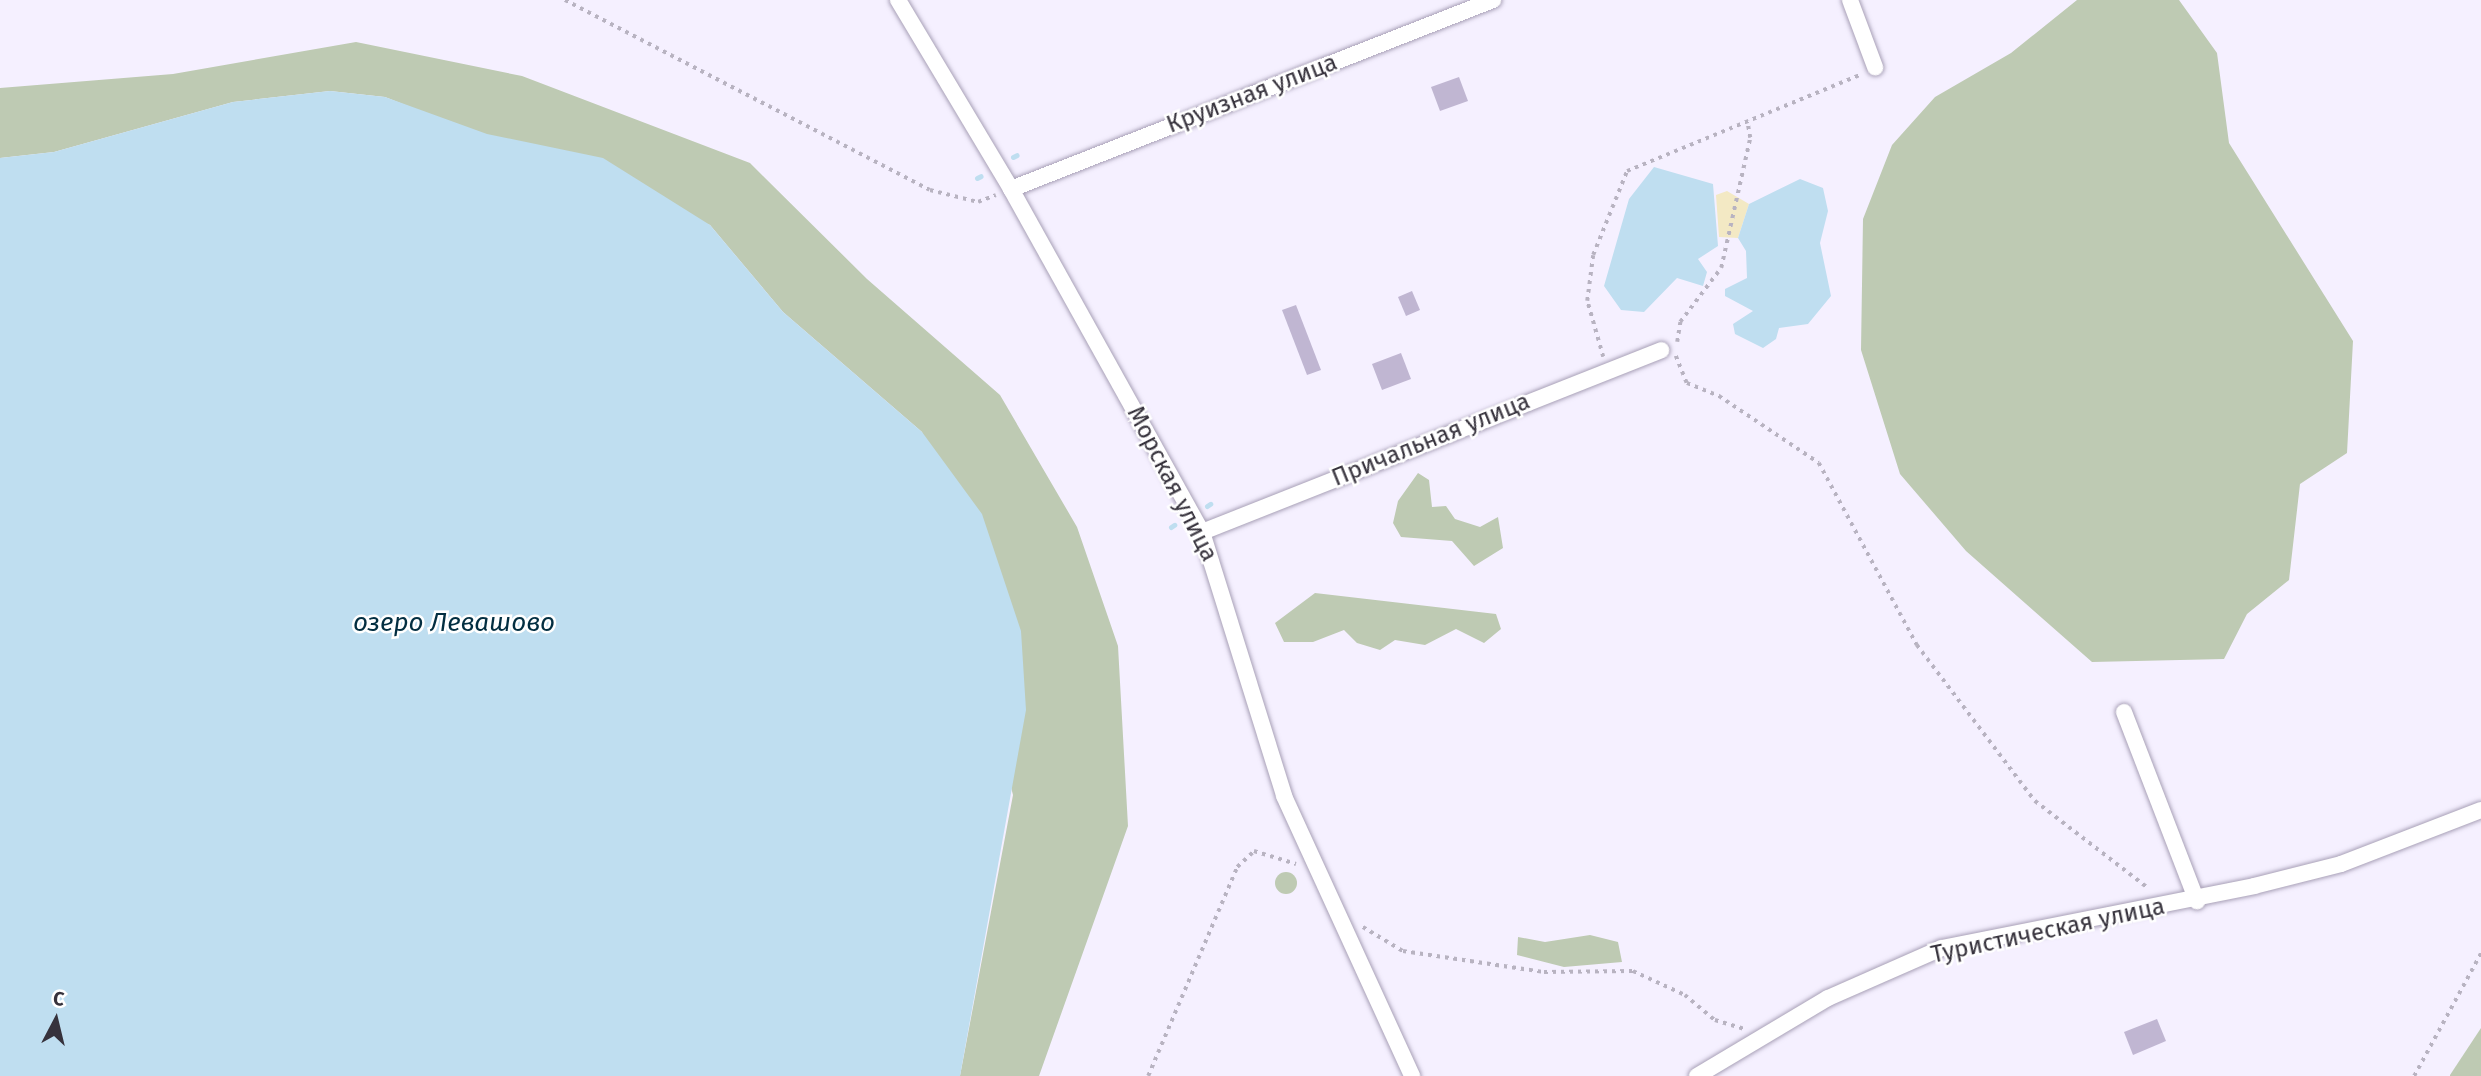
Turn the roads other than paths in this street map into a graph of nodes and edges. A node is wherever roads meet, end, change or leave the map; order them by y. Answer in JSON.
{"nodes":[{"id":1,"x":898,"y":0,"type":"edge"},
{"id":2,"x":1493,"y":0,"type":"edge"},
{"id":3,"x":1850,"y":0,"type":"edge"},
{"id":4,"x":1875,"y":67,"type":"road end"},
{"id":5,"x":1011,"y":188,"type":"junction"},
{"id":6,"x":1668,"y":352,"type":"road end"},
{"id":7,"x":1202,"y":532,"type":"junction"},
{"id":8,"x":2124,"y":712,"type":"dead end"},
{"id":9,"x":2481,"y":810,"type":"edge"},
{"id":10,"x":2197,"y":901,"type":"junction"},
{"id":11,"x":1412,"y":1076,"type":"edge"},
{"id":12,"x":1697,"y":1076,"type":"edge"}],
"edges":[{"from":1,"to":5,"type":"street","name":"Морская улица"},
{"from":2,"to":5,"type":"street","name":"Круизная улица"},
{"from":3,"to":4,"type":"street"},
{"from":5,"to":7,"type":"street","name":"Морская улица"},
{"from":6,"to":7,"type":"street","name":"Причальная улица"},
{"from":7,"to":11,"type":"street","name":"Морская улица"},
{"from":8,"to":10,"type":"street"},
{"from":9,"to":10,"type":"street","name":"Туристическая улица"},
{"from":10,"to":12,"type":"street","name":"Туристическая улица"}]}
